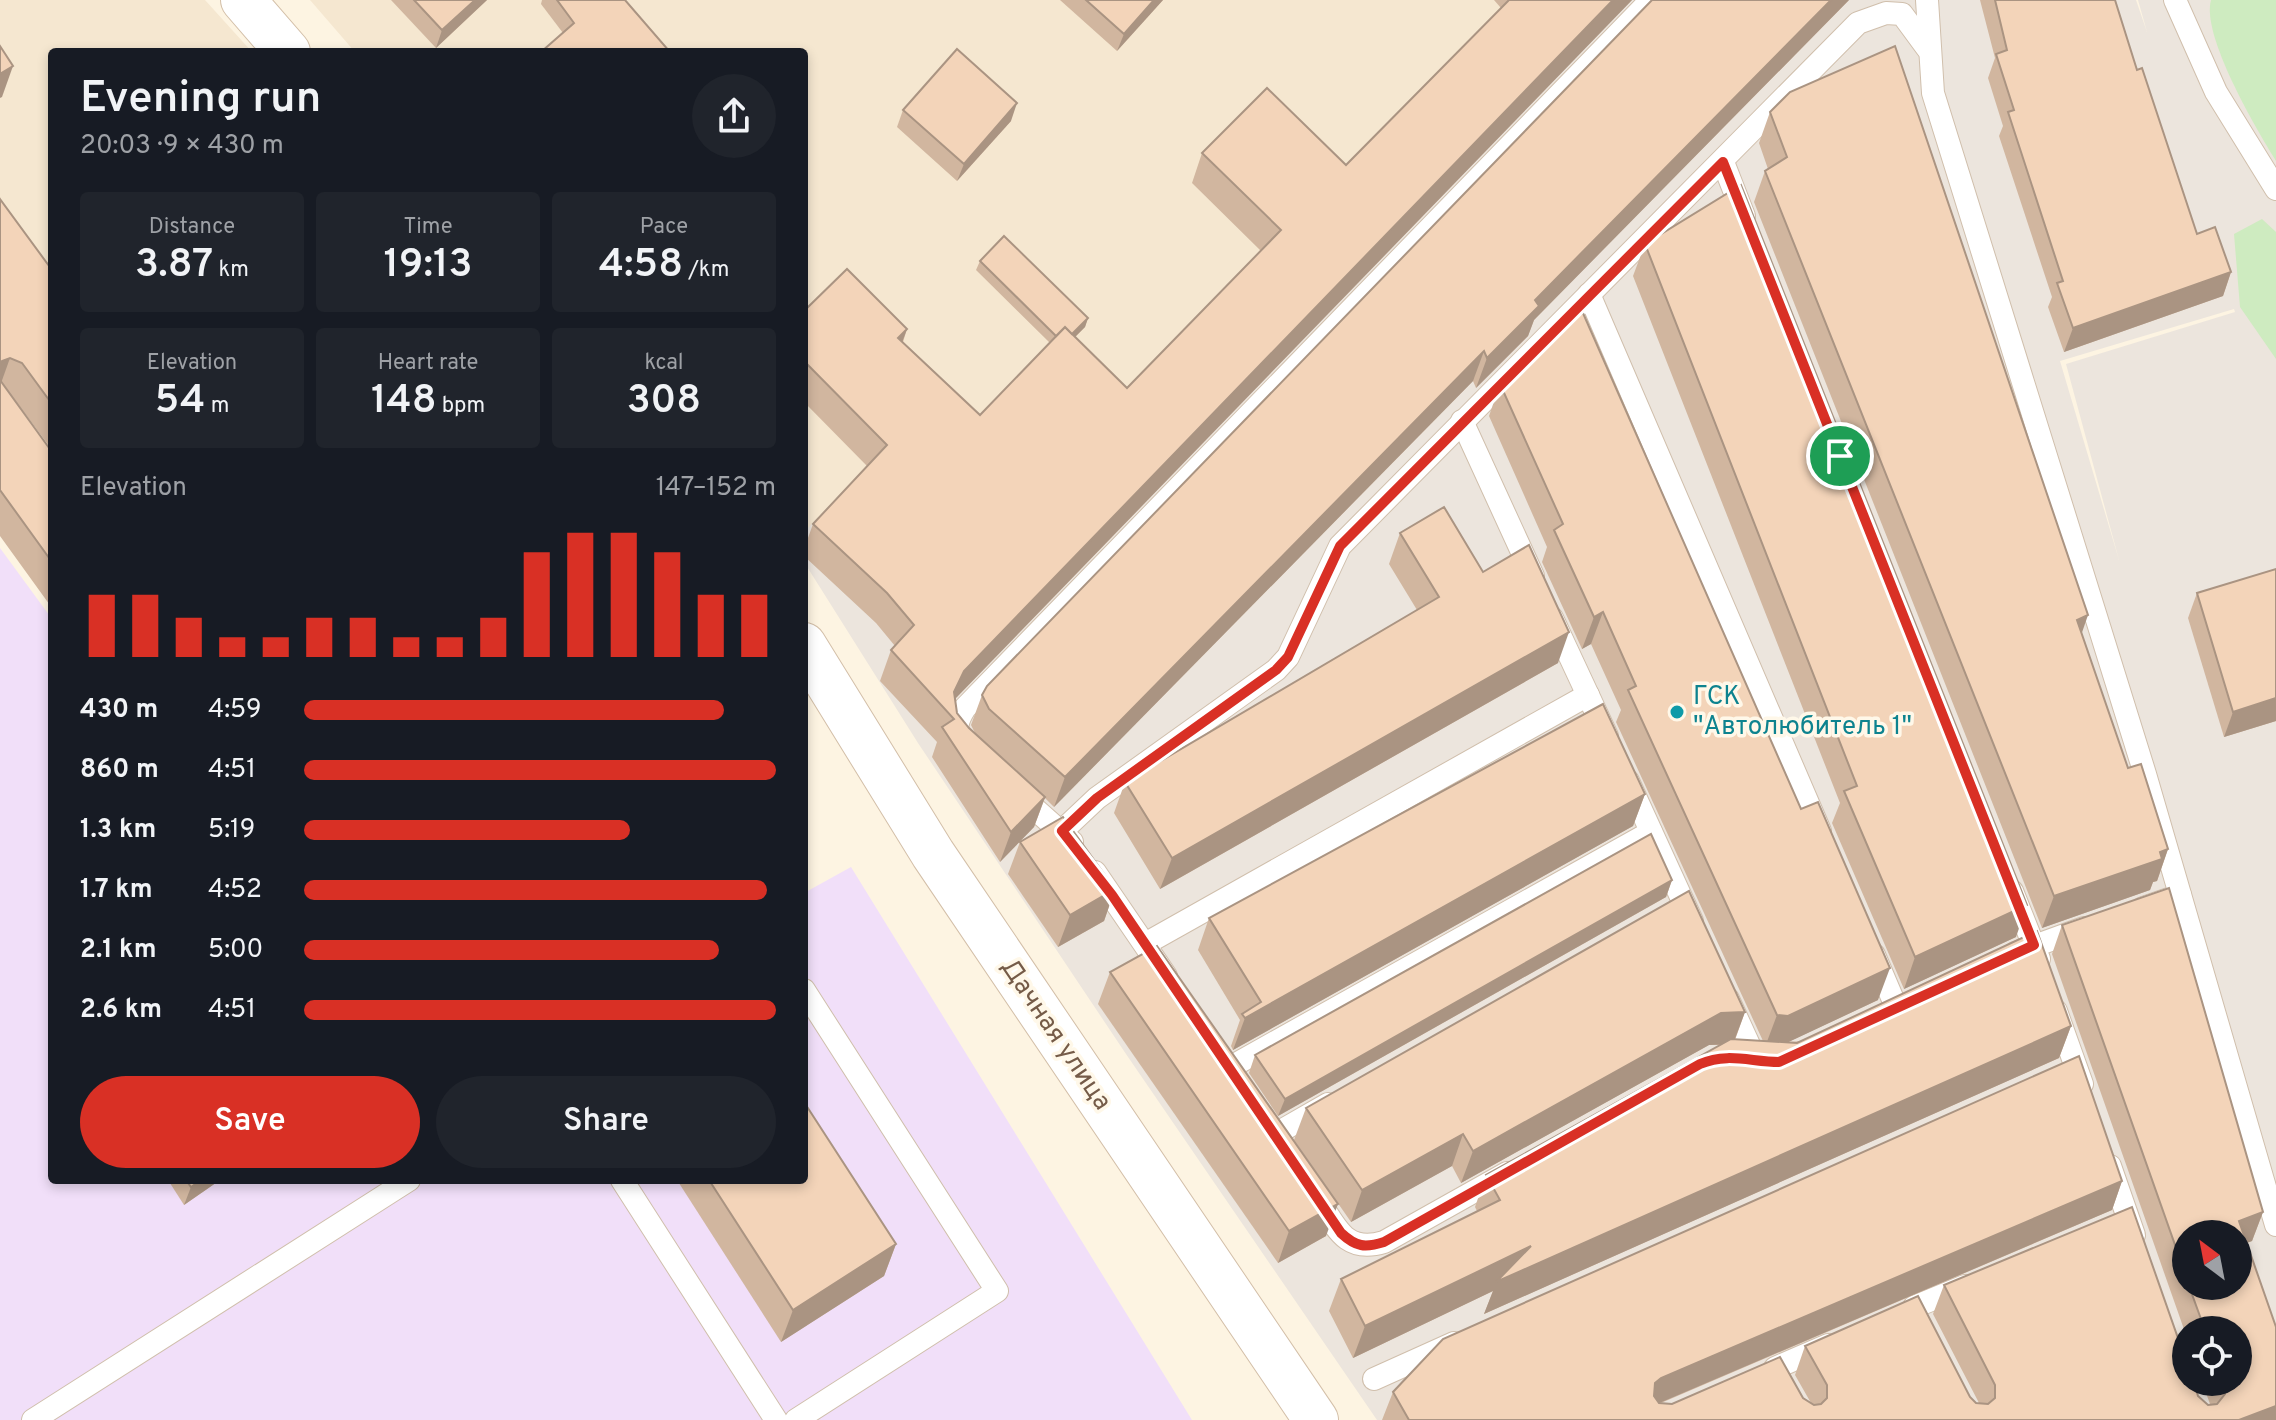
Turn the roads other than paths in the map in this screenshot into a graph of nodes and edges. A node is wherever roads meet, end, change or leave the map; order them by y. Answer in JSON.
{"nodes":[{"id":1,"x":243,"y":0,"type":"edge"},
{"id":2,"x":1651,"y":0,"type":"edge"},
{"id":3,"x":1927,"y":0,"type":"edge"},
{"id":4,"x":2175,"y":0,"type":"edge"},
{"id":5,"x":285,"y":48,"type":"edge"},
{"id":6,"x":1928,"y":49,"type":"junction"},
{"id":7,"x":1723,"y":162,"type":"junction"},
{"id":8,"x":2276,"y":189,"type":"edge"},
{"id":9,"x":1752,"y":236,"type":"edge"},
{"id":10,"x":1589,"y":294,"type":"junction"},
{"id":11,"x":1462,"y":421,"type":"junction"},
{"id":12,"x":809,"y":662,"type":"edge"},
{"id":13,"x":1588,"y":695,"type":"junction"},
{"id":14,"x":975,"y":756,"type":"edge"},
{"id":15,"x":994,"y":774,"type":"edge"},
{"id":16,"x":1062,"y":831,"type":"junction"},
{"id":17,"x":1651,"y":832,"type":"junction"},
{"id":18,"x":1828,"y":848,"type":"edge"},
{"id":19,"x":2005,"y":871,"type":"edge"},
{"id":20,"x":2180,"y":895,"type":"junction"},
{"id":21,"x":1865,"y":936,"type":"edge"},
{"id":22,"x":1145,"y":944,"type":"junction"},
{"id":23,"x":2034,"y":945,"type":"junction"},
{"id":24,"x":1704,"y":946,"type":"edge"},
{"id":25,"x":1992,"y":963,"type":"edge"},
{"id":26,"x":1717,"y":974,"type":"edge"},
{"id":27,"x":1178,"y":993,"type":"edge"},
{"id":28,"x":808,"y":996,"type":"edge"},
{"id":29,"x":1870,"y":1021,"type":"edge"},
{"id":30,"x":1212,"y":1043,"type":"edge"},
{"id":31,"x":1726,"y":1057,"type":"edge"},
{"id":32,"x":1756,"y":1060,"type":"junction"},
{"id":33,"x":1779,"y":1062,"type":"edge"},
{"id":34,"x":1229,"y":1068,"type":"junction"},
{"id":35,"x":1244,"y":1090,"type":"edge"},
{"id":36,"x":1342,"y":1096,"type":"edge"},
{"id":37,"x":2090,"y":1107,"type":"edge"},
{"id":38,"x":1259,"y":1112,"type":"edge"},
{"id":39,"x":1274,"y":1135,"type":"junction"},
{"id":40,"x":2104,"y":1149,"type":"edge"},
{"id":41,"x":1290,"y":1158,"type":"edge"},
{"id":42,"x":1522,"y":1165,"type":"edge"},
{"id":43,"x":1306,"y":1182,"type":"edge"},
{"id":44,"x":403,"y":1184,"type":"edge"},
{"id":45,"x":625,"y":1184,"type":"edge"},
{"id":46,"x":2276,"y":1225,"type":"edge"},
{"id":47,"x":2144,"y":1262,"type":"edge"},
{"id":48,"x":1986,"y":1278,"type":"edge"},
{"id":49,"x":1912,"y":1314,"type":"edge"},
{"id":50,"x":1477,"y":1333,"type":"edge"},
{"id":51,"x":1845,"y":1338,"type":"edge"},
{"id":52,"x":1775,"y":1368,"type":"junction"},
{"id":53,"x":1374,"y":1379,"type":"dead end"},
{"id":54,"x":1749,"y":1380,"type":"edge"},
{"id":55,"x":1789,"y":1392,"type":"edge"},
{"id":56,"x":33,"y":1420,"type":"edge"},
{"id":57,"x":776,"y":1420,"type":"edge"},
{"id":58,"x":796,"y":1420,"type":"edge"},
{"id":59,"x":1316,"y":1420,"type":"edge"}],
"edges":[{"from":1,"to":5,"type":"street"},
{"from":2,"to":14,"type":"lane"},
{"from":3,"to":6,"type":"lane"},
{"from":4,"to":8,"type":"lane"},
{"from":6,"to":7,"type":"lane"},
{"from":6,"to":20,"type":"lane"},
{"from":7,"to":9,"type":"lane"},
{"from":7,"to":10,"type":"lane"},
{"from":10,"to":11,"type":"lane"},
{"from":10,"to":18,"type":"lane"},
{"from":11,"to":13,"type":"lane"},
{"from":11,"to":16,"type":"lane"},
{"from":12,"to":59,"type":"street","name":"Дачная улица"},
{"from":13,"to":17,"type":"lane"},
{"from":13,"to":22,"type":"lane"},
{"from":15,"to":16,"type":"lane"},
{"from":16,"to":22,"type":"lane"},
{"from":17,"to":24,"type":"lane"},
{"from":17,"to":34,"type":"lane"},
{"from":19,"to":23,"type":"lane"},
{"from":20,"to":23,"type":"lane"},
{"from":20,"to":46,"type":"lane"},
{"from":21,"to":29,"type":"lane"},
{"from":22,"to":27,"type":"lane"},
{"from":23,"to":25,"type":"lane"},
{"from":23,"to":37,"type":"lane"},
{"from":26,"to":32,"type":"lane"},
{"from":28,"to":58,"type":"lane"},
{"from":30,"to":34,"type":"lane"},
{"from":31,"to":32,"type":"lane"},
{"from":32,"to":33,"type":"lane"},
{"from":34,"to":35,"type":"lane"},
{"from":36,"to":39,"type":"lane"},
{"from":38,"to":39,"type":"lane"},
{"from":39,"to":41,"type":"lane"},
{"from":40,"to":47,"type":"lane"},
{"from":42,"to":43,"type":"lane"},
{"from":44,"to":56,"type":"lane"},
{"from":45,"to":57,"type":"lane"},
{"from":48,"to":49,"type":"lane"},
{"from":50,"to":53,"type":"lane"},
{"from":51,"to":52,"type":"lane"},
{"from":52,"to":54,"type":"lane"},
{"from":52,"to":55,"type":"lane"}]}
